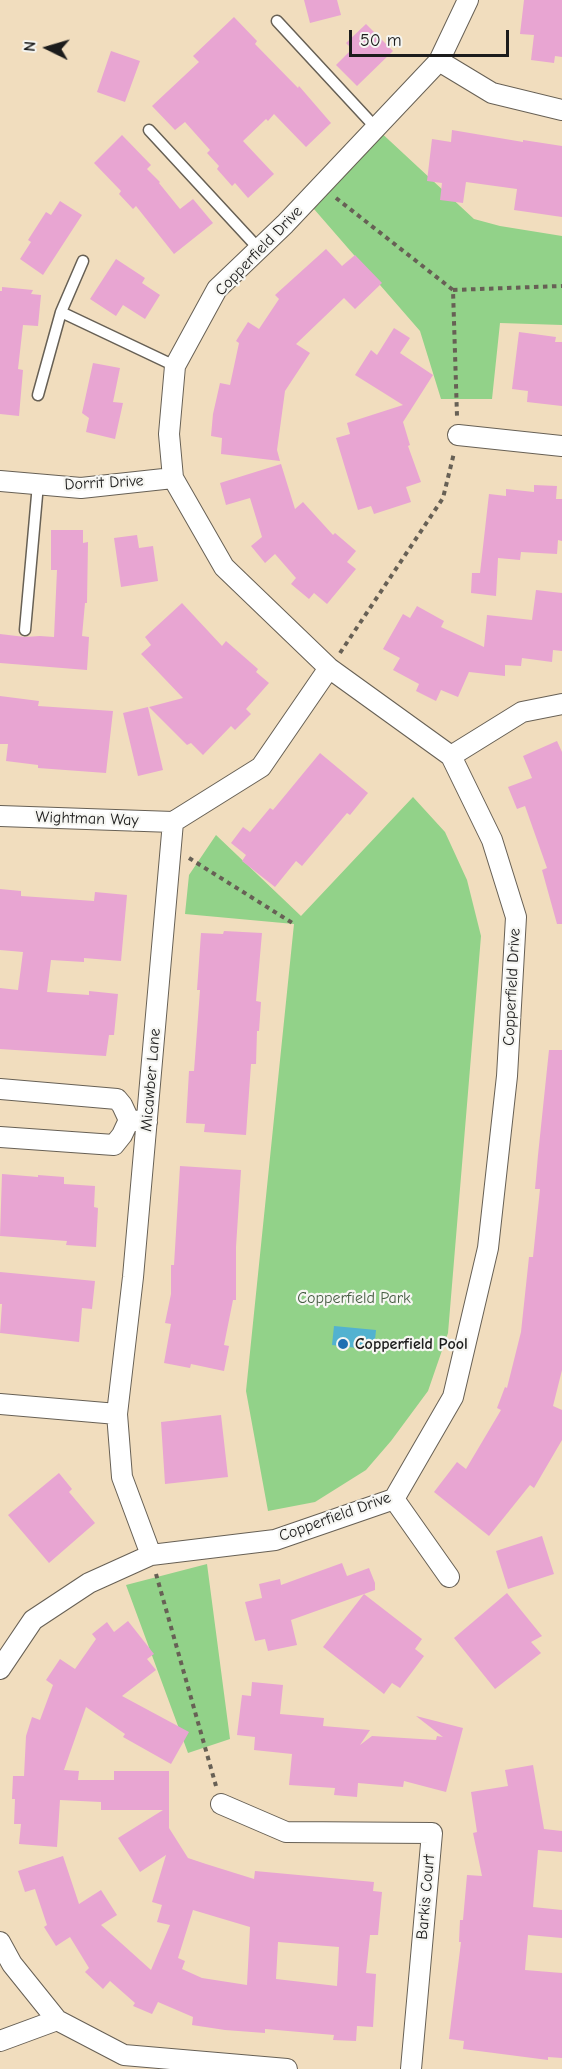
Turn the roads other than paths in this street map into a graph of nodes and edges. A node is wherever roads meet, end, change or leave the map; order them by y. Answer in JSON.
{"nodes":[{"id":1,"x":468,"y":0,"type":"edge"},
{"id":2,"x":277,"y":21,"type":"dead end"},
{"id":3,"x":439,"y":61,"type":"junction"},
{"id":4,"x":562,"y":110,"type":"edge"},
{"id":5,"x":376,"y":128,"type":"junction"},
{"id":6,"x":149,"y":130,"type":"dead end"},
{"id":7,"x":259,"y":249,"type":"junction"},
{"id":8,"x":83,"y":261,"type":"dead end"},
{"id":9,"x":61,"y":312,"type":"junction"},
{"id":10,"x":175,"y":366,"type":"junction"},
{"id":11,"x":38,"y":395,"type":"dead end"},
{"id":12,"x":458,"y":435,"type":"road end"},
{"id":13,"x":562,"y":446,"type":"edge"},
{"id":14,"x":173,"y":478,"type":"junction"},
{"id":15,"x":0,"y":481,"type":"edge"},
{"id":16,"x":38,"y":484,"type":"junction"},
{"id":17,"x":25,"y":630,"type":"dead end"},
{"id":18,"x":329,"y":668,"type":"junction"},
{"id":19,"x":562,"y":704,"type":"edge"},
{"id":20,"x":451,"y":756,"type":"junction"},
{"id":21,"x":0,"y":816,"type":"edge"},
{"id":22,"x":173,"y":822,"type":"junction"},
{"id":23,"x":0,"y":1089,"type":"edge"},
{"id":24,"x":138,"y":1121,"type":"junction"},
{"id":25,"x":0,"y":1137,"type":"edge"},
{"id":26,"x":0,"y":1404,"type":"edge"},
{"id":27,"x":117,"y":1414,"type":"junction"},
{"id":28,"x":394,"y":1499,"type":"junction"},
{"id":29,"x":151,"y":1555,"type":"junction"},
{"id":30,"x":448,"y":1577,"type":"dead end"},
{"id":31,"x":0,"y":1669,"type":"edge"},
{"id":32,"x":221,"y":1804,"type":"road end"},
{"id":33,"x":0,"y":1942,"type":"edge"},
{"id":34,"x":57,"y":2020,"type":"junction"},
{"id":35,"x":0,"y":2041,"type":"edge"},
{"id":36,"x":123,"y":2062,"type":"edge"},
{"id":37,"x":287,"y":2069,"type":"edge"},
{"id":38,"x":411,"y":2069,"type":"edge"}],
"edges":[{"from":1,"to":3,"type":"street","name":"Copperfield Drive"},
{"from":2,"to":5,"type":"lane"},
{"from":3,"to":4,"type":"street"},
{"from":3,"to":5,"type":"street","name":"Copperfield Drive"},
{"from":5,"to":7,"type":"street","name":"Copperfield Drive"},
{"from":6,"to":7,"type":"lane"},
{"from":7,"to":10,"type":"street","name":"Copperfield Drive"},
{"from":8,"to":9,"type":"lane"},
{"from":9,"to":10,"type":"lane"},
{"from":9,"to":11,"type":"lane"},
{"from":10,"to":14,"type":"street","name":"Copperfield Drive"},
{"from":12,"to":13,"type":"street"},
{"from":14,"to":16,"type":"street","name":"Dorrit Drive"},
{"from":14,"to":18,"type":"street","name":"Copperfield Drive"},
{"from":15,"to":16,"type":"street","name":"Dorrit Drive"},
{"from":16,"to":17,"type":"lane"},
{"from":18,"to":20,"type":"street","name":"Copperfield Drive"},
{"from":18,"to":22,"type":"street"},
{"from":19,"to":20,"type":"street"},
{"from":20,"to":28,"type":"street","name":"Copperfield Drive"},
{"from":21,"to":22,"type":"street","name":"Wightman Way"},
{"from":22,"to":24,"type":"street","name":"Micawber Lane"},
{"from":23,"to":24,"type":"street"},
{"from":24,"to":25,"type":"street"},
{"from":24,"to":27,"type":"street","name":"Micawber Lane"},
{"from":26,"to":27,"type":"street"},
{"from":27,"to":29,"type":"street","name":"Micawber Lane"},
{"from":28,"to":29,"type":"street","name":"Copperfield Drive"},
{"from":28,"to":30,"type":"street"},
{"from":29,"to":31,"type":"street","name":"Copperfield Drive"},
{"from":32,"to":38,"type":"street","name":"Barkis Court"},
{"from":33,"to":34,"type":"street"},
{"from":34,"to":35,"type":"street"},
{"from":34,"to":36,"type":"street"},
{"from":36,"to":37,"type":"street"}]}
